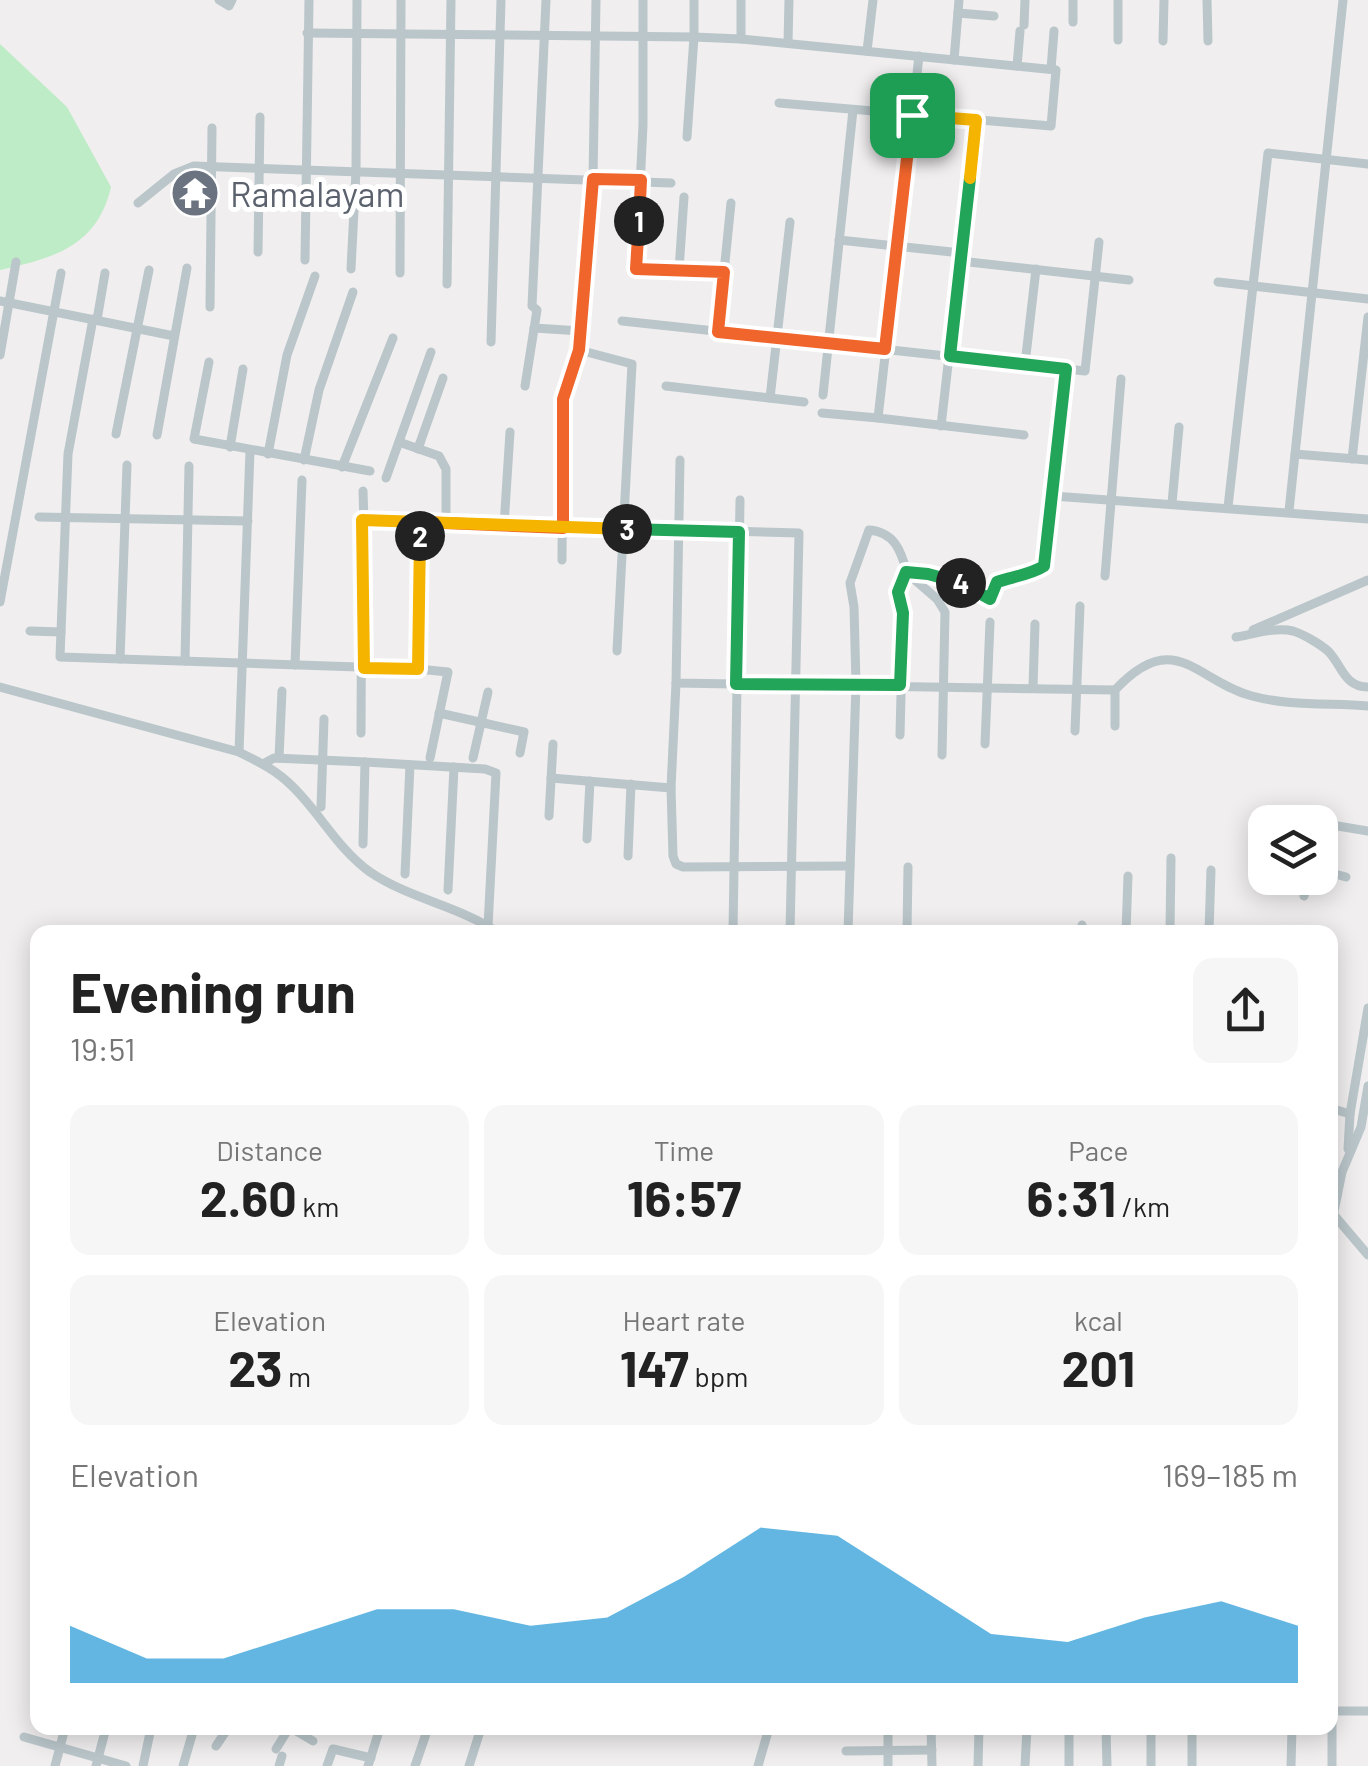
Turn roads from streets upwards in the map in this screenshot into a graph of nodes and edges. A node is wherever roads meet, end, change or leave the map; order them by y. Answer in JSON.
{"nodes":[{"id":1,"x":219,"y":0,"type":"edge"},
{"id":2,"x":232,"y":0,"type":"edge"},
{"id":3,"x":309,"y":0,"type":"edge"},
{"id":4,"x":357,"y":0,"type":"edge"},
{"id":5,"x":401,"y":0,"type":"edge"},
{"id":6,"x":451,"y":0,"type":"edge"},
{"id":7,"x":501,"y":0,"type":"edge"},
{"id":8,"x":546,"y":0,"type":"edge"},
{"id":9,"x":596,"y":0,"type":"edge"},
{"id":10,"x":643,"y":0,"type":"edge"},
{"id":11,"x":694,"y":0,"type":"edge"},
{"id":12,"x":741,"y":0,"type":"edge"},
{"id":13,"x":789,"y":0,"type":"edge"},
{"id":14,"x":873,"y":0,"type":"edge"},
{"id":15,"x":959,"y":0,"type":"edge"},
{"id":16,"x":1025,"y":0,"type":"edge"},
{"id":17,"x":1074,"y":0,"type":"edge"},
{"id":18,"x":1118,"y":0,"type":"edge"},
{"id":19,"x":1164,"y":0,"type":"edge"},
{"id":20,"x":1207,"y":0,"type":"edge"},
{"id":21,"x":1343,"y":0,"type":"edge"},
{"id":22,"x":958,"y":13,"type":"junction"},
{"id":23,"x":994,"y":16,"type":"dead end"},
{"id":24,"x":1073,"y":22,"type":"dead end"},
{"id":25,"x":1054,"y":31,"type":"dead end"},
{"id":26,"x":307,"y":33,"type":"junction"},
{"id":27,"x":357,"y":34,"type":"junction"},
{"id":28,"x":401,"y":34,"type":"junction"},
{"id":29,"x":450,"y":34,"type":"junction"},
{"id":30,"x":501,"y":35,"type":"junction"},
{"id":31,"x":544,"y":36,"type":"junction"},
{"id":32,"x":595,"y":36,"type":"junction"},
{"id":33,"x":642,"y":37,"type":"junction"},
{"id":34,"x":694,"y":38,"type":"junction"},
{"id":35,"x":742,"y":38,"type":"junction"},
{"id":36,"x":1118,"y":40,"type":"dead end"},
{"id":37,"x":1163,"y":41,"type":"dead end"},
{"id":38,"x":1208,"y":41,"type":"dead end"},
{"id":39,"x":788,"y":43,"type":"junction"},
{"id":40,"x":867,"y":51,"type":"junction"},
{"id":41,"x":919,"y":56,"type":"junction"},
{"id":42,"x":954,"y":60,"type":"junction"},
{"id":43,"x":1017,"y":66,"type":"junction"},
{"id":44,"x":1053,"y":70,"type":"junction"},
{"id":45,"x":778,"y":104,"type":"dead end"},
{"id":46,"x":853,"y":110,"type":"junction"},
{"id":47,"x":912,"y":115,"type":"junction"},
{"id":48,"x":260,"y":117,"type":"dead end"},
{"id":49,"x":976,"y":120,"type":"junction"},
{"id":50,"x":212,"y":128,"type":"dead end"},
{"id":51,"x":688,"y":136,"type":"dead end"},
{"id":52,"x":1326,"y":160,"type":"junction"},
{"id":53,"x":1368,"y":164,"type":"edge"},
{"id":54,"x":211,"y":167,"type":"junction"},
{"id":55,"x":259,"y":168,"type":"junction"},
{"id":56,"x":304,"y":170,"type":"junction"},
{"id":57,"x":356,"y":172,"type":"junction"},
{"id":58,"x":401,"y":172,"type":"junction"},
{"id":59,"x":449,"y":174,"type":"junction"},
{"id":60,"x":496,"y":175,"type":"junction"},
{"id":61,"x":538,"y":176,"type":"junction"},
{"id":62,"x":593,"y":179,"type":"junction"},
{"id":63,"x":641,"y":180,"type":"junction"},
{"id":64,"x":671,"y":184,"type":"dead end"},
{"id":65,"x":684,"y":197,"type":"dead end"},
{"id":66,"x":138,"y":203,"type":"dead end"},
{"id":67,"x":731,"y":203,"type":"dead end"},
{"id":68,"x":790,"y":222,"type":"dead end"},
{"id":69,"x":839,"y":240,"type":"junction"},
{"id":70,"x":1099,"y":242,"type":"dead end"},
{"id":71,"x":897,"y":246,"type":"junction"},
{"id":72,"x":258,"y":252,"type":"dead end"},
{"id":73,"x":961,"y":257,"type":"junction"},
{"id":74,"x":305,"y":260,"type":"dead end"},
{"id":75,"x":16,"y":262,"type":"dead end"},
{"id":76,"x":187,"y":268,"type":"dead end"},
{"id":77,"x":350,"y":269,"type":"dead end"},
{"id":78,"x":1036,"y":269,"type":"junction"},
{"id":79,"x":149,"y":270,"type":"dead end"},
{"id":80,"x":679,"y":270,"type":"junction"},
{"id":81,"x":61,"y":272,"type":"dead end"},
{"id":82,"x":724,"y":272,"type":"junction"},
{"id":83,"x":105,"y":273,"type":"dead end"},
{"id":84,"x":400,"y":273,"type":"dead end"},
{"id":85,"x":315,"y":276,"type":"dead end"},
{"id":86,"x":1096,"y":276,"type":"junction"},
{"id":87,"x":1130,"y":280,"type":"dead end"},
{"id":88,"x":1218,"y":282,"type":"dead end"},
{"id":89,"x":448,"y":284,"type":"dead end"},
{"id":90,"x":1252,"y":286,"type":"junction"},
{"id":91,"x":353,"y":292,"type":"dead end"},
{"id":92,"x":1312,"y":293,"type":"junction"},
{"id":93,"x":1368,"y":300,"type":"edge"},
{"id":94,"x":5,"y":302,"type":"edge"},
{"id":95,"x":210,"y":307,"type":"dead end"},
{"id":96,"x":55,"y":312,"type":"junction"},
{"id":97,"x":1368,"y":317,"type":"edge"},
{"id":98,"x":95,"y":319,"type":"junction"},
{"id":99,"x":622,"y":321,"type":"dead end"},
{"id":100,"x":135,"y":328,"type":"junction"},
{"id":101,"x":534,"y":328,"type":"junction"},
{"id":102,"x":580,"y":331,"type":"junction"},
{"id":103,"x":718,"y":332,"type":"junction"},
{"id":104,"x":174,"y":336,"type":"junction"},
{"id":105,"x":394,"y":338,"type":"dead end"},
{"id":106,"x":777,"y":338,"type":"junction"},
{"id":107,"x":491,"y":342,"type":"dead end"},
{"id":108,"x":828,"y":343,"type":"junction"},
{"id":109,"x":885,"y":349,"type":"junction"},
{"id":110,"x":579,"y":350,"type":"junction"},
{"id":111,"x":431,"y":352,"type":"dead end"},
{"id":112,"x":0,"y":355,"type":"edge"},
{"id":113,"x":950,"y":356,"type":"junction"},
{"id":114,"x":209,"y":362,"type":"dead end"},
{"id":115,"x":1024,"y":364,"type":"junction"},
{"id":116,"x":243,"y":369,"type":"dead end"},
{"id":117,"x":1066,"y":369,"type":"junction"},
{"id":118,"x":444,"y":378,"type":"dead end"},
{"id":119,"x":1121,"y":379,"type":"dead end"},
{"id":120,"x":525,"y":386,"type":"dead end"},
{"id":121,"x":666,"y":386,"type":"dead end"},
{"id":122,"x":823,"y":395,"type":"dead end"},
{"id":123,"x":770,"y":398,"type":"junction"},
{"id":124,"x":804,"y":402,"type":"dead end"},
{"id":125,"x":822,"y":413,"type":"dead end"},
{"id":126,"x":878,"y":418,"type":"junction"},
{"id":127,"x":942,"y":426,"type":"junction"},
{"id":128,"x":1179,"y":427,"type":"dead end"},
{"id":129,"x":510,"y":432,"type":"dead end"},
{"id":130,"x":116,"y":434,"type":"dead end"},
{"id":131,"x":156,"y":435,"type":"dead end"},
{"id":132,"x":1024,"y":435,"type":"dead end"},
{"id":133,"x":399,"y":442,"type":"junction"},
{"id":134,"x":419,"y":446,"type":"dead end"},
{"id":135,"x":230,"y":447,"type":"junction"},
{"id":136,"x":250,"y":451,"type":"junction"},
{"id":137,"x":268,"y":454,"type":"junction"},
{"id":138,"x":1295,"y":454,"type":"junction"},
{"id":139,"x":1352,"y":459,"type":"junction"},
{"id":140,"x":304,"y":460,"type":"junction"},
{"id":141,"x":680,"y":460,"type":"dead end"},
{"id":142,"x":1368,"y":460,"type":"edge"},
{"id":143,"x":128,"y":465,"type":"dead end"},
{"id":144,"x":190,"y":466,"type":"dead end"},
{"id":145,"x":342,"y":467,"type":"junction"},
{"id":146,"x":370,"y":471,"type":"dead end"},
{"id":147,"x":386,"y":478,"type":"dead end"},
{"id":148,"x":302,"y":480,"type":"dead end"},
{"id":149,"x":363,"y":491,"type":"dead end"},
{"id":150,"x":1053,"y":496,"type":"junction"},
{"id":151,"x":1110,"y":499,"type":"junction"},
{"id":152,"x":740,"y":500,"type":"dead end"},
{"id":153,"x":1172,"y":503,"type":"junction"},
{"id":154,"x":1228,"y":507,"type":"junction"},
{"id":155,"x":1289,"y":511,"type":"junction"},
{"id":156,"x":39,"y":517,"type":"dead end"},
{"id":157,"x":65,"y":518,"type":"junction"},
{"id":158,"x":126,"y":519,"type":"junction"},
{"id":159,"x":1368,"y":519,"type":"edge"},
{"id":160,"x":190,"y":520,"type":"junction"},
{"id":161,"x":364,"y":520,"type":"junction"},
{"id":162,"x":248,"y":522,"type":"junction"},
{"id":163,"x":420,"y":522,"type":"junction"},
{"id":164,"x":446,"y":523,"type":"junction"},
{"id":165,"x":504,"y":526,"type":"junction"},
{"id":166,"x":563,"y":528,"type":"junction"},
{"id":167,"x":622,"y":529,"type":"junction"},
{"id":168,"x":680,"y":530,"type":"junction"},
{"id":169,"x":739,"y":532,"type":"junction"},
{"id":170,"x":562,"y":560,"type":"dead end"},
{"id":171,"x":906,"y":572,"type":"junction"},
{"id":172,"x":1105,"y":576,"type":"dead end"},
{"id":173,"x":1368,"y":580,"type":"edge"},
{"id":174,"x":0,"y":602,"type":"edge"},
{"id":175,"x":1080,"y":606,"type":"dead end"},
{"id":176,"x":990,"y":622,"type":"dead end"},
{"id":177,"x":1036,"y":624,"type":"dead end"},
{"id":178,"x":30,"y":631,"type":"dead end"},
{"id":179,"x":61,"y":632,"type":"junction"},
{"id":180,"x":616,"y":651,"type":"dead end"},
{"id":181,"x":120,"y":659,"type":"junction"},
{"id":182,"x":185,"y":662,"type":"junction"},
{"id":183,"x":245,"y":663,"type":"junction"},
{"id":184,"x":295,"y":665,"type":"junction"},
{"id":185,"x":364,"y":668,"type":"junction"},
{"id":186,"x":418,"y":669,"type":"junction"},
{"id":187,"x":676,"y":683,"type":"junction"},
{"id":188,"x":736,"y":684,"type":"junction"},
{"id":189,"x":856,"y":684,"type":"junction"},
{"id":190,"x":900,"y":685,"type":"junction"},
{"id":191,"x":795,"y":686,"type":"junction"},
{"id":192,"x":944,"y":686,"type":"junction"},
{"id":193,"x":0,"y":687,"type":"edge"},
{"id":194,"x":988,"y":687,"type":"junction"},
{"id":195,"x":1033,"y":687,"type":"junction"},
{"id":196,"x":1368,"y":687,"type":"edge"},
{"id":197,"x":1077,"y":689,"type":"junction"},
{"id":198,"x":1115,"y":690,"type":"junction"},
{"id":199,"x":282,"y":692,"type":"dead end"},
{"id":200,"x":488,"y":692,"type":"dead end"},
{"id":201,"x":1368,"y":706,"type":"edge"},
{"id":202,"x":439,"y":713,"type":"junction"},
{"id":203,"x":324,"y":718,"type":"dead end"},
{"id":204,"x":481,"y":722,"type":"junction"},
{"id":205,"x":1114,"y":726,"type":"dead end"},
{"id":206,"x":1075,"y":732,"type":"dead end"},
{"id":207,"x":361,"y":733,"type":"dead end"},
{"id":208,"x":900,"y":735,"type":"dead end"},
{"id":209,"x":553,"y":744,"type":"dead end"},
{"id":210,"x":985,"y":744,"type":"dead end"},
{"id":211,"x":240,"y":752,"type":"junction"},
{"id":212,"x":520,"y":753,"type":"dead end"},
{"id":213,"x":942,"y":756,"type":"dead end"},
{"id":214,"x":280,"y":758,"type":"junction"},
{"id":215,"x":430,"y":758,"type":"dead end"},
{"id":216,"x":473,"y":758,"type":"dead end"},
{"id":217,"x":323,"y":760,"type":"junction"},
{"id":218,"x":365,"y":762,"type":"junction"},
{"id":219,"x":264,"y":764,"type":"junction"},
{"id":220,"x":410,"y":764,"type":"junction"},
{"id":221,"x":454,"y":767,"type":"junction"},
{"id":222,"x":551,"y":778,"type":"junction"},
{"id":223,"x":590,"y":781,"type":"junction"},
{"id":224,"x":632,"y":784,"type":"junction"},
{"id":225,"x":671,"y":788,"type":"junction"},
{"id":226,"x":321,"y":808,"type":"dead end"},
{"id":227,"x":549,"y":816,"type":"dead end"},
{"id":228,"x":1338,"y":828,"type":"edge"},
{"id":229,"x":1368,"y":831,"type":"edge"},
{"id":230,"x":587,"y":839,"type":"dead end"},
{"id":231,"x":363,"y":844,"type":"dead end"},
{"id":232,"x":628,"y":856,"type":"dead end"},
{"id":233,"x":1171,"y":858,"type":"dead end"},
{"id":234,"x":734,"y":866,"type":"junction"},
{"id":235,"x":850,"y":866,"type":"junction"},
{"id":236,"x":792,"y":867,"type":"junction"},
{"id":237,"x":908,"y":867,"type":"dead end"},
{"id":238,"x":1211,"y":870,"type":"dead end"},
{"id":239,"x":405,"y":874,"type":"dead end"},
{"id":240,"x":1338,"y":875,"type":"edge"},
{"id":241,"x":1128,"y":876,"type":"dead end"},
{"id":242,"x":1346,"y":877,"type":"dead end"},
{"id":243,"x":448,"y":890,"type":"dead end"},
{"id":244,"x":483,"y":925,"type":"edge"},
{"id":245,"x":492,"y":925,"type":"edge"},
{"id":246,"x":732,"y":925,"type":"edge"},
{"id":247,"x":790,"y":925,"type":"edge"},
{"id":248,"x":848,"y":925,"type":"edge"},
{"id":249,"x":907,"y":925,"type":"edge"},
{"id":250,"x":1126,"y":925,"type":"edge"},
{"id":251,"x":1170,"y":925,"type":"edge"},
{"id":252,"x":1209,"y":925,"type":"edge"},
{"id":253,"x":1368,"y":1008,"type":"edge"},
{"id":254,"x":1368,"y":1086,"type":"edge"},
{"id":255,"x":1338,"y":1110,"type":"edge"},
{"id":256,"x":1350,"y":1114,"type":"junction"},
{"id":257,"x":1347,"y":1156,"type":"junction"},
{"id":258,"x":1338,"y":1171,"type":"edge"},
{"id":259,"x":1342,"y":1172,"type":"junction"},
{"id":260,"x":1338,"y":1185,"type":"edge"},
{"id":261,"x":1338,"y":1220,"type":"edge"},
{"id":262,"x":1368,"y":1255,"type":"edge"},
{"id":263,"x":1338,"y":1711,"type":"edge"},
{"id":264,"x":1368,"y":1711,"type":"edge"},
{"id":265,"x":63,"y":1735,"type":"edge"},
{"id":266,"x":104,"y":1735,"type":"edge"},
{"id":267,"x":150,"y":1735,"type":"edge"},
{"id":268,"x":192,"y":1735,"type":"edge"},
{"id":269,"x":223,"y":1735,"type":"edge"},
{"id":270,"x":302,"y":1735,"type":"edge"},
{"id":271,"x":378,"y":1735,"type":"edge"},
{"id":272,"x":426,"y":1735,"type":"edge"},
{"id":273,"x":479,"y":1735,"type":"edge"},
{"id":274,"x":767,"y":1735,"type":"edge"},
{"id":275,"x":888,"y":1735,"type":"edge"},
{"id":276,"x":931,"y":1735,"type":"edge"},
{"id":277,"x":979,"y":1735,"type":"edge"},
{"id":278,"x":1027,"y":1735,"type":"edge"},
{"id":279,"x":1069,"y":1735,"type":"edge"},
{"id":280,"x":1106,"y":1735,"type":"edge"},
{"id":281,"x":1151,"y":1735,"type":"edge"},
{"id":282,"x":1192,"y":1735,"type":"edge"},
{"id":283,"x":1292,"y":1735,"type":"edge"},
{"id":284,"x":1331,"y":1735,"type":"edge"},
{"id":285,"x":24,"y":1737,"type":"dead end"},
{"id":286,"x":313,"y":1741,"type":"dead end"},
{"id":287,"x":60,"y":1746,"type":"junction"},
{"id":288,"x":216,"y":1746,"type":"dead end"},
{"id":289,"x":846,"y":1750,"type":"dead end"},
{"id":290,"x":888,"y":1750,"type":"junction"},
{"id":291,"x":932,"y":1750,"type":"junction"},
{"id":292,"x":98,"y":1762,"type":"edge"},
{"id":293,"x":369,"y":1762,"type":"edge"},
{"id":294,"x":55,"y":1766,"type":"edge"},
{"id":295,"x":126,"y":1766,"type":"edge"},
{"id":296,"x":143,"y":1766,"type":"edge"},
{"id":297,"x":183,"y":1766,"type":"edge"},
{"id":298,"x":327,"y":1766,"type":"edge"},
{"id":299,"x":415,"y":1766,"type":"edge"},
{"id":300,"x":469,"y":1766,"type":"edge"},
{"id":301,"x":758,"y":1766,"type":"edge"},
{"id":302,"x":888,"y":1766,"type":"edge"},
{"id":303,"x":932,"y":1766,"type":"edge"},
{"id":304,"x":978,"y":1766,"type":"edge"},
{"id":305,"x":1025,"y":1766,"type":"edge"},
{"id":306,"x":1069,"y":1766,"type":"edge"},
{"id":307,"x":1107,"y":1766,"type":"edge"},
{"id":308,"x":1151,"y":1766,"type":"edge"},
{"id":309,"x":1192,"y":1766,"type":"edge"},
{"id":310,"x":1292,"y":1766,"type":"edge"},
{"id":311,"x":1332,"y":1766,"type":"edge"}],
"edges":[{"from":1,"to":2,"type":"street"},
{"from":3,"to":26,"type":"street"},
{"from":4,"to":27,"type":"street"},
{"from":5,"to":28,"type":"street"},
{"from":6,"to":29,"type":"street"},
{"from":7,"to":30,"type":"street"},
{"from":8,"to":31,"type":"street"},
{"from":9,"to":32,"type":"street"},
{"from":10,"to":33,"type":"street"},
{"from":11,"to":34,"type":"street"},
{"from":12,"to":35,"type":"street"},
{"from":13,"to":39,"type":"street"},
{"from":14,"to":40,"type":"street"},
{"from":15,"to":22,"type":"street"},
{"from":16,"to":43,"type":"street"},
{"from":17,"to":24,"type":"street"},
{"from":18,"to":36,"type":"street"},
{"from":19,"to":37,"type":"street"},
{"from":20,"to":38,"type":"street"},
{"from":21,"to":52,"type":"street"},
{"from":22,"to":23,"type":"street"},
{"from":22,"to":42,"type":"street"},
{"from":25,"to":44,"type":"street"},
{"from":26,"to":27,"type":"street"},
{"from":26,"to":56,"type":"street"},
{"from":27,"to":28,"type":"street"},
{"from":27,"to":57,"type":"street"},
{"from":28,"to":29,"type":"street"},
{"from":28,"to":58,"type":"street"},
{"from":29,"to":30,"type":"street"},
{"from":29,"to":59,"type":"street"},
{"from":30,"to":31,"type":"street"},
{"from":30,"to":60,"type":"street"},
{"from":31,"to":32,"type":"street"},
{"from":31,"to":61,"type":"street"},
{"from":32,"to":33,"type":"street"},
{"from":32,"to":62,"type":"street"},
{"from":33,"to":34,"type":"street"},
{"from":33,"to":63,"type":"street"},
{"from":34,"to":35,"type":"street"},
{"from":34,"to":51,"type":"street"},
{"from":35,"to":39,"type":"street"},
{"from":39,"to":40,"type":"street"},
{"from":40,"to":41,"type":"street"},
{"from":41,"to":42,"type":"street"},
{"from":41,"to":47,"type":"street"},
{"from":42,"to":43,"type":"street"},
{"from":43,"to":44,"type":"street"},
{"from":44,"to":49,"type":"street"},
{"from":45,"to":46,"type":"street"},
{"from":46,"to":47,"type":"street"},
{"from":46,"to":69,"type":"street"},
{"from":47,"to":49,"type":"street"},
{"from":47,"to":71,"type":"street"},
{"from":48,"to":55,"type":"street"},
{"from":49,"to":73,"type":"street"},
{"from":50,"to":54,"type":"street"},
{"from":52,"to":53,"type":"street"},
{"from":52,"to":90,"type":"street"},
{"from":52,"to":92,"type":"street"},
{"from":54,"to":55,"type":"street"},
{"from":54,"to":66,"type":"street"},
{"from":54,"to":95,"type":"street"},
{"from":55,"to":56,"type":"street"},
{"from":55,"to":72,"type":"street"},
{"from":56,"to":57,"type":"street"},
{"from":56,"to":74,"type":"street"},
{"from":57,"to":58,"type":"street"},
{"from":57,"to":77,"type":"street"},
{"from":58,"to":59,"type":"street"},
{"from":58,"to":84,"type":"street"},
{"from":59,"to":60,"type":"street"},
{"from":59,"to":89,"type":"street"},
{"from":60,"to":61,"type":"street"},
{"from":60,"to":107,"type":"street"},
{"from":61,"to":62,"type":"street"},
{"from":61,"to":101,"type":"street"},
{"from":62,"to":63,"type":"street"},
{"from":62,"to":102,"type":"street"},
{"from":63,"to":64,"type":"street"},
{"from":63,"to":80,"type":"street"},
{"from":65,"to":80,"type":"street"},
{"from":67,"to":82,"type":"street"},
{"from":68,"to":106,"type":"street"},
{"from":69,"to":71,"type":"street"},
{"from":69,"to":108,"type":"street"},
{"from":70,"to":86,"type":"street"},
{"from":71,"to":73,"type":"street"},
{"from":71,"to":109,"type":"street"},
{"from":73,"to":78,"type":"street"},
{"from":73,"to":113,"type":"street"},
{"from":75,"to":94,"type":"street"},
{"from":76,"to":104,"type":"street"},
{"from":78,"to":86,"type":"street"},
{"from":78,"to":115,"type":"street"},
{"from":79,"to":100,"type":"street"},
{"from":80,"to":82,"type":"street"},
{"from":81,"to":96,"type":"street"},
{"from":82,"to":103,"type":"street"},
{"from":83,"to":98,"type":"street"},
{"from":85,"to":137,"type":"street"},
{"from":86,"to":87,"type":"street"},
{"from":86,"to":117,"type":"street"},
{"from":88,"to":90,"type":"street"},
{"from":90,"to":92,"type":"street"},
{"from":90,"to":154,"type":"street"},
{"from":91,"to":140,"type":"street"},
{"from":92,"to":93,"type":"street"},
{"from":92,"to":138,"type":"street"},
{"from":94,"to":96,"type":"street"},
{"from":94,"to":112,"type":"street"},
{"from":96,"to":98,"type":"street"},
{"from":96,"to":174,"type":"street"},
{"from":97,"to":139,"type":"street"},
{"from":98,"to":100,"type":"street"},
{"from":98,"to":157,"type":"street"},
{"from":99,"to":103,"type":"street"},
{"from":100,"to":104,"type":"street"},
{"from":100,"to":130,"type":"street"},
{"from":101,"to":102,"type":"street"},
{"from":101,"to":120,"type":"street"},
{"from":102,"to":110,"type":"street"},
{"from":103,"to":106,"type":"street"},
{"from":104,"to":131,"type":"street"},
{"from":105,"to":145,"type":"street"},
{"from":106,"to":108,"type":"street"},
{"from":106,"to":123,"type":"street"},
{"from":108,"to":109,"type":"street"},
{"from":108,"to":122,"type":"street"},
{"from":109,"to":113,"type":"street"},
{"from":109,"to":126,"type":"street"},
{"from":110,"to":166,"type":"street"},
{"from":110,"to":167,"type":"street"},
{"from":111,"to":133,"type":"street"},
{"from":113,"to":115,"type":"street"},
{"from":113,"to":127,"type":"street"},
{"from":114,"to":135,"type":"street"},
{"from":115,"to":117,"type":"street"},
{"from":116,"to":135,"type":"street"},
{"from":117,"to":150,"type":"street"},
{"from":118,"to":134,"type":"street"},
{"from":119,"to":151,"type":"street"},
{"from":121,"to":123,"type":"street"},
{"from":123,"to":124,"type":"street"},
{"from":125,"to":126,"type":"street"},
{"from":126,"to":127,"type":"street"},
{"from":127,"to":132,"type":"street"},
{"from":128,"to":153,"type":"street"},
{"from":129,"to":165,"type":"street"},
{"from":133,"to":147,"type":"street"},
{"from":133,"to":164,"type":"street"},
{"from":135,"to":136,"type":"street"},
{"from":136,"to":137,"type":"street"},
{"from":136,"to":162,"type":"street"},
{"from":137,"to":140,"type":"street"},
{"from":138,"to":139,"type":"street"},
{"from":138,"to":155,"type":"street"},
{"from":139,"to":142,"type":"street"},
{"from":140,"to":145,"type":"street"},
{"from":141,"to":168,"type":"street"},
{"from":143,"to":158,"type":"street"},
{"from":144,"to":160,"type":"street"},
{"from":145,"to":146,"type":"street"},
{"from":148,"to":184,"type":"street"},
{"from":149,"to":161,"type":"street"},
{"from":150,"to":151,"type":"street"},
{"from":150,"to":171,"type":"street"},
{"from":151,"to":153,"type":"street"},
{"from":151,"to":172,"type":"street"},
{"from":152,"to":169,"type":"street"},
{"from":153,"to":154,"type":"street"},
{"from":154,"to":155,"type":"street"},
{"from":155,"to":159,"type":"street"},
{"from":156,"to":157,"type":"street"},
{"from":157,"to":158,"type":"street"},
{"from":157,"to":179,"type":"street"},
{"from":158,"to":160,"type":"street"},
{"from":158,"to":181,"type":"street"},
{"from":160,"to":162,"type":"street"},
{"from":160,"to":182,"type":"street"},
{"from":161,"to":163,"type":"street"},
{"from":161,"to":185,"type":"street"},
{"from":162,"to":183,"type":"street"},
{"from":163,"to":164,"type":"street"},
{"from":163,"to":186,"type":"street"},
{"from":164,"to":165,"type":"street"},
{"from":165,"to":166,"type":"street"},
{"from":166,"to":167,"type":"street"},
{"from":166,"to":170,"type":"street"},
{"from":167,"to":168,"type":"street"},
{"from":167,"to":180,"type":"street"},
{"from":168,"to":169,"type":"street"},
{"from":168,"to":187,"type":"street"},
{"from":169,"to":188,"type":"street"},
{"from":169,"to":191,"type":"street"},
{"from":171,"to":189,"type":"street"},
{"from":171,"to":190,"type":"street"},
{"from":171,"to":192,"type":"street"},
{"from":173,"to":196,"type":"street"},
{"from":175,"to":197,"type":"street"},
{"from":176,"to":194,"type":"street"},
{"from":177,"to":195,"type":"street"},
{"from":178,"to":179,"type":"street"},
{"from":179,"to":181,"type":"street"},
{"from":181,"to":182,"type":"street"},
{"from":182,"to":183,"type":"street"},
{"from":183,"to":184,"type":"street"},
{"from":183,"to":211,"type":"street"},
{"from":184,"to":185,"type":"street"},
{"from":185,"to":186,"type":"street"},
{"from":185,"to":207,"type":"street"},
{"from":186,"to":202,"type":"street"},
{"from":187,"to":188,"type":"street"},
{"from":187,"to":225,"type":"street"},
{"from":188,"to":191,"type":"street"},
{"from":188,"to":234,"type":"street"},
{"from":189,"to":190,"type":"street"},
{"from":189,"to":191,"type":"street"},
{"from":189,"to":235,"type":"street"},
{"from":190,"to":192,"type":"street"},
{"from":190,"to":208,"type":"street"},
{"from":191,"to":236,"type":"street"},
{"from":192,"to":194,"type":"street"},
{"from":192,"to":213,"type":"street"},
{"from":193,"to":211,"type":"street"},
{"from":194,"to":195,"type":"street"},
{"from":194,"to":210,"type":"street"},
{"from":195,"to":197,"type":"street"},
{"from":197,"to":198,"type":"street"},
{"from":197,"to":206,"type":"street"},
{"from":198,"to":201,"type":"street"},
{"from":198,"to":205,"type":"street"},
{"from":199,"to":214,"type":"street"},
{"from":200,"to":204,"type":"street"},
{"from":202,"to":204,"type":"street"},
{"from":202,"to":215,"type":"street"},
{"from":203,"to":217,"type":"street"},
{"from":204,"to":212,"type":"street"},
{"from":204,"to":216,"type":"street"},
{"from":209,"to":222,"type":"street"},
{"from":211,"to":219,"type":"street"},
{"from":214,"to":217,"type":"street"},
{"from":214,"to":219,"type":"street"},
{"from":217,"to":218,"type":"street"},
{"from":217,"to":226,"type":"street"},
{"from":218,"to":220,"type":"street"},
{"from":218,"to":231,"type":"street"},
{"from":219,"to":244,"type":"street"},
{"from":220,"to":221,"type":"street"},
{"from":220,"to":239,"type":"street"},
{"from":221,"to":243,"type":"street"},
{"from":221,"to":245,"type":"street"},
{"from":222,"to":223,"type":"street"},
{"from":222,"to":227,"type":"street"},
{"from":223,"to":224,"type":"street"},
{"from":223,"to":230,"type":"street"},
{"from":224,"to":225,"type":"street"},
{"from":224,"to":232,"type":"street"},
{"from":225,"to":234,"type":"street"},
{"from":228,"to":229,"type":"street"},
{"from":233,"to":251,"type":"street"},
{"from":234,"to":236,"type":"street"},
{"from":234,"to":246,"type":"street"},
{"from":235,"to":236,"type":"street"},
{"from":235,"to":248,"type":"street"},
{"from":236,"to":247,"type":"street"},
{"from":237,"to":249,"type":"street"},
{"from":238,"to":252,"type":"street"},
{"from":240,"to":242,"type":"street"},
{"from":241,"to":250,"type":"street"},
{"from":253,"to":256,"type":"street"},
{"from":254,"to":257,"type":"street"},
{"from":255,"to":256,"type":"street"},
{"from":256,"to":257,"type":"street"},
{"from":257,"to":259,"type":"street"},
{"from":258,"to":259,"type":"street"},
{"from":259,"to":260,"type":"street"},
{"from":261,"to":262,"type":"street"},
{"from":263,"to":264,"type":"street"},
{"from":265,"to":287,"type":"street"},
{"from":266,"to":292,"type":"street"},
{"from":267,"to":296,"type":"street"},
{"from":268,"to":297,"type":"street"},
{"from":269,"to":288,"type":"street"},
{"from":270,"to":286,"type":"street"},
{"from":271,"to":293,"type":"street"},
{"from":272,"to":299,"type":"street"},
{"from":273,"to":300,"type":"street"},
{"from":274,"to":301,"type":"street"},
{"from":275,"to":290,"type":"street"},
{"from":276,"to":291,"type":"street"},
{"from":277,"to":304,"type":"street"},
{"from":278,"to":305,"type":"street"},
{"from":279,"to":306,"type":"street"},
{"from":280,"to":307,"type":"street"},
{"from":281,"to":308,"type":"street"},
{"from":282,"to":309,"type":"street"},
{"from":283,"to":310,"type":"street"},
{"from":284,"to":311,"type":"street"},
{"from":285,"to":287,"type":"street"},
{"from":287,"to":292,"type":"street"},
{"from":287,"to":294,"type":"street"},
{"from":289,"to":290,"type":"street"},
{"from":290,"to":291,"type":"street"},
{"from":290,"to":302,"type":"street"},
{"from":291,"to":303,"type":"street"},
{"from":292,"to":295,"type":"street"},
{"from":293,"to":298,"type":"street"}]}
